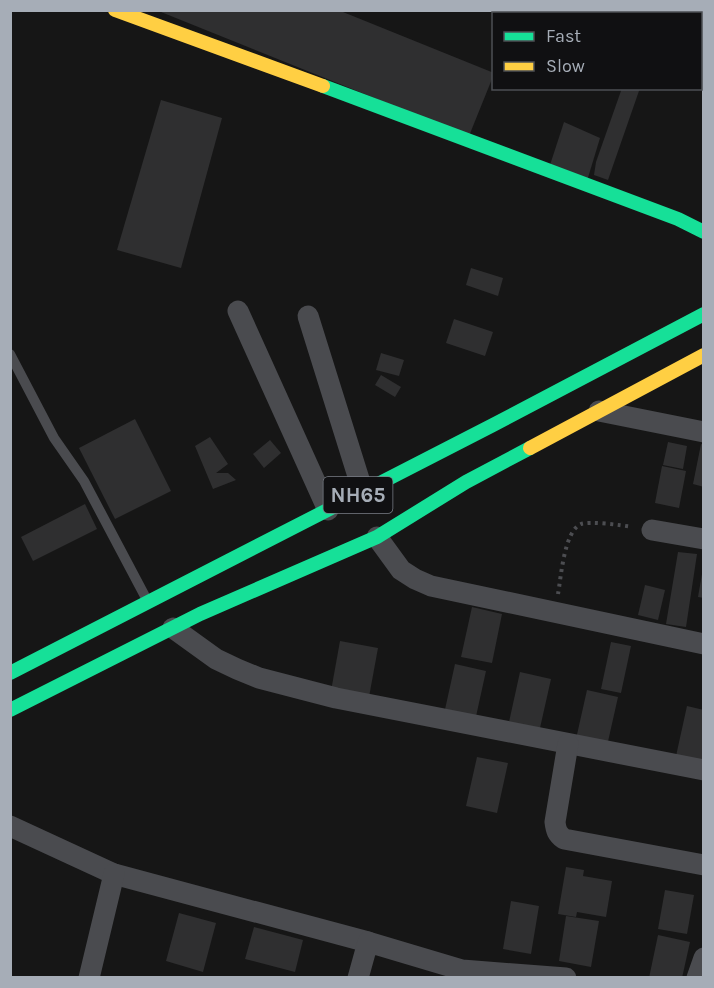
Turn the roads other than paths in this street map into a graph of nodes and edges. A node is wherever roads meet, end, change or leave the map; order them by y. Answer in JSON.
{"nodes":[{"id":1,"x":115,"y":10,"type":"edge"},
{"id":2,"x":704,"y":232,"type":"edge"},
{"id":3,"x":238,"y":311,"type":"dead end"},
{"id":4,"x":704,"y":314,"type":"edge"},
{"id":5,"x":308,"y":316,"type":"dead end"},
{"id":6,"x":10,"y":354,"type":"edge"},
{"id":7,"x":704,"y":355,"type":"edge"},
{"id":8,"x":599,"y":411,"type":"junction"},
{"id":9,"x":704,"y":432,"type":"edge"},
{"id":10,"x":363,"y":492,"type":"junction"},
{"id":11,"x":328,"y":510,"type":"junction"},
{"id":12,"x":652,"y":530,"type":"road end"},
{"id":13,"x":376,"y":537,"type":"junction"},
{"id":14,"x":704,"y":539,"type":"edge"},
{"id":15,"x":148,"y":603,"type":"junction"},
{"id":16,"x":172,"y":628,"type":"junction"},
{"id":17,"x":704,"y":644,"type":"edge"},
{"id":18,"x":10,"y":673,"type":"edge"},
{"id":19,"x":10,"y":710,"type":"edge"},
{"id":20,"x":568,"y":744,"type":"junction"},
{"id":21,"x":704,"y":770,"type":"edge"},
{"id":22,"x":10,"y":826,"type":"edge"},
{"id":23,"x":704,"y":865,"type":"edge"},
{"id":24,"x":114,"y":874,"type":"junction"},
{"id":25,"x":368,"y":942,"type":"junction"},
{"id":26,"x":704,"y":958,"type":"edge"},
{"id":27,"x":89,"y":978,"type":"edge"},
{"id":28,"x":358,"y":978,"type":"edge"},
{"id":29,"x":566,"y":978,"type":"edge"},
{"id":30,"x":697,"y":978,"type":"edge"}],
"edges":[{"from":1,"to":2,"type":"main road"},
{"from":3,"to":11,"type":"street"},
{"from":4,"to":10,"type":"main road","number":"NH65"},
{"from":5,"to":10,"type":"street"},
{"from":6,"to":15,"type":"lane"},
{"from":7,"to":8,"type":"main road","number":"NH65"},
{"from":8,"to":9,"type":"street"},
{"from":8,"to":13,"type":"main road","number":"NH65"},
{"from":10,"to":11,"type":"main road","number":"NH65"},
{"from":11,"to":15,"type":"main road","number":"NH65"},
{"from":12,"to":14,"type":"street"},
{"from":13,"to":16,"type":"main road","number":"NH65"},
{"from":13,"to":17,"type":"street"},
{"from":15,"to":18,"type":"main road","number":"NH65"},
{"from":16,"to":19,"type":"main road","number":"NH65"},
{"from":16,"to":20,"type":"street"},
{"from":20,"to":21,"type":"street"},
{"from":20,"to":23,"type":"street"},
{"from":22,"to":24,"type":"street"},
{"from":24,"to":25,"type":"street"},
{"from":24,"to":27,"type":"street"},
{"from":25,"to":28,"type":"street"},
{"from":25,"to":29,"type":"street"},
{"from":26,"to":30,"type":"street"}]}
